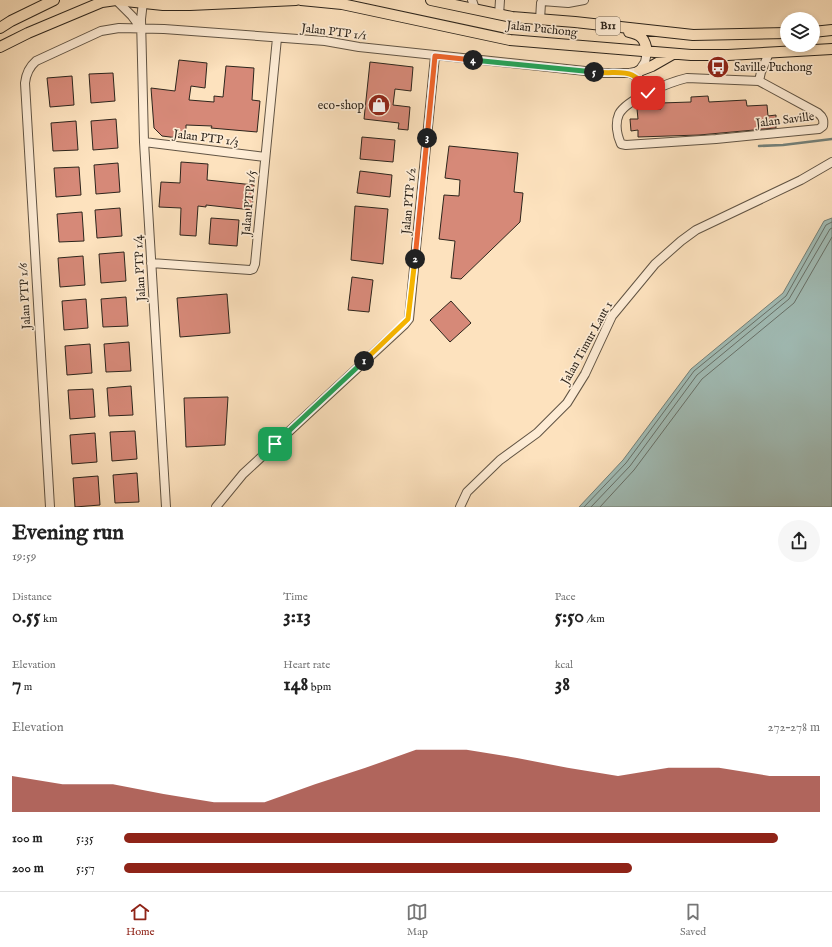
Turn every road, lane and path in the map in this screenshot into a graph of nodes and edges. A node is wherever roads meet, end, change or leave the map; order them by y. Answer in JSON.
{"nodes":[{"id":1,"x":54,"y":0,"type":"edge"},
{"id":2,"x":116,"y":0,"type":"edge"},
{"id":3,"x":296,"y":0,"type":"edge"},
{"id":4,"x":301,"y":0,"type":"edge"},
{"id":5,"x":431,"y":0,"type":"edge"},
{"id":6,"x":500,"y":0,"type":"edge"},
{"id":7,"x":584,"y":0,"type":"edge"},
{"id":8,"x":143,"y":1,"type":"edge"},
{"id":9,"x":474,"y":5,"type":"edge"},
{"id":10,"x":499,"y":15,"type":"junction"},
{"id":11,"x":0,"y":19,"type":"edge"},
{"id":12,"x":540,"y":20,"type":"junction"},
{"id":13,"x":11,"y":21,"type":"junction"},
{"id":14,"x":575,"y":22,"type":"junction"},
{"id":15,"x":0,"y":28,"type":"edge"},
{"id":16,"x":141,"y":28,"type":"junction"},
{"id":17,"x":832,"y":30,"type":"edge"},
{"id":18,"x":820,"y":31,"type":"edge"},
{"id":19,"x":780,"y":33,"type":"edge"},
{"id":20,"x":277,"y":38,"type":"junction"},
{"id":21,"x":0,"y":47,"type":"edge"},
{"id":22,"x":832,"y":49,"type":"edge"},
{"id":23,"x":647,"y":52,"type":"junction"},
{"id":24,"x":769,"y":53,"type":"junction"},
{"id":25,"x":673,"y":54,"type":"junction"},
{"id":26,"x":435,"y":56,"type":"junction"},
{"id":27,"x":635,"y":72,"type":"junction"},
{"id":28,"x":759,"y":81,"type":"junction"},
{"id":29,"x":24,"y":83,"type":"joint"},
{"id":30,"x":648,"y":93,"type":"junction"},
{"id":31,"x":144,"y":142,"type":"junction"},
{"id":32,"x":266,"y":157,"type":"junction"},
{"id":33,"x":832,"y":162,"type":"edge"},
{"id":34,"x":151,"y":263,"type":"junction"},
{"id":35,"x":50,"y":507,"type":"edge"},
{"id":36,"x":166,"y":507,"type":"edge"},
{"id":37,"x":216,"y":507,"type":"edge"},
{"id":38,"x":460,"y":507,"type":"edge"}],
"edges":[{"from":1,"to":13,"type":"main road"},
{"from":2,"to":8,"type":"main road"},
{"from":2,"to":16,"type":"street"},
{"from":2,"to":21,"type":"main road"},
{"from":3,"to":8,"type":"main road"},
{"from":4,"to":23,"type":"main road","name":"Jalan Puchong","number":"B11"},
{"from":5,"to":9,"type":"main road","name":"Jalan Puchong","number":"B11"},
{"from":6,"to":10,"type":"street"},
{"from":7,"to":12,"type":"street"},
{"from":8,"to":16,"type":"street","name":"Jalan PTP 1/4"},
{"from":9,"to":10,"type":"main road","name":"Jalan Puchong","number":"B11"},
{"from":10,"to":12,"type":"main road","name":"Jalan Puchong","number":"B11"},
{"from":11,"to":13,"type":"main road"},
{"from":12,"to":14,"type":"main road","name":"Jalan Puchong","number":"B11"},
{"from":13,"to":15,"type":"main road"},
{"from":14,"to":19,"type":"main road","name":"Jalan Puchong","number":"B11"},
{"from":14,"to":23,"type":"main road"},
{"from":16,"to":20,"type":"street","name":"Jalan PTP 1/1"},
{"from":16,"to":29,"type":"street","name":"Jalan PTP 1/1"},
{"from":16,"to":31,"type":"street","name":"Jalan PTP 1/4"},
{"from":17,"to":18,"type":"main road"},
{"from":20,"to":26,"type":"street","name":"Jalan PTP 1/1"},
{"from":20,"to":32,"type":"street","name":"Jalan PTP 1/5"},
{"from":22,"to":24,"type":"main road","name":"Jalan Puchong","number":"B11"},
{"from":23,"to":25,"type":"main road","name":"Jalan Puchong","number":"B11"},
{"from":23,"to":27,"type":"street"},
{"from":24,"to":25,"type":"main road","name":"Jalan Puchong","number":"B11"},
{"from":24,"to":28,"type":"street"},
{"from":25,"to":27,"type":"main road"},
{"from":26,"to":27,"type":"street","name":"Jalan PTP 1/1"},
{"from":26,"to":37,"type":"street","name":"Jalan PTP 1/2"},
{"from":27,"to":30,"type":"street"},
{"from":28,"to":30,"type":"street","name":"Jalan Saville"},
{"from":28,"to":30,"type":"street","name":"Jalan Saville"},
{"from":29,"to":35,"type":"street","name":"Jalan PTP 1/6"},
{"from":31,"to":32,"type":"street","name":"Jalan PTP 1/3"},
{"from":31,"to":34,"type":"street","name":"Jalan PTP 1/4"},
{"from":32,"to":34,"type":"street","name":"Jalan PTP 1/5"},
{"from":33,"to":38,"type":"street","name":"Jalan Timur Laut 1"},
{"from":34,"to":36,"type":"street","name":"Jalan PTP 1/4"}]}
